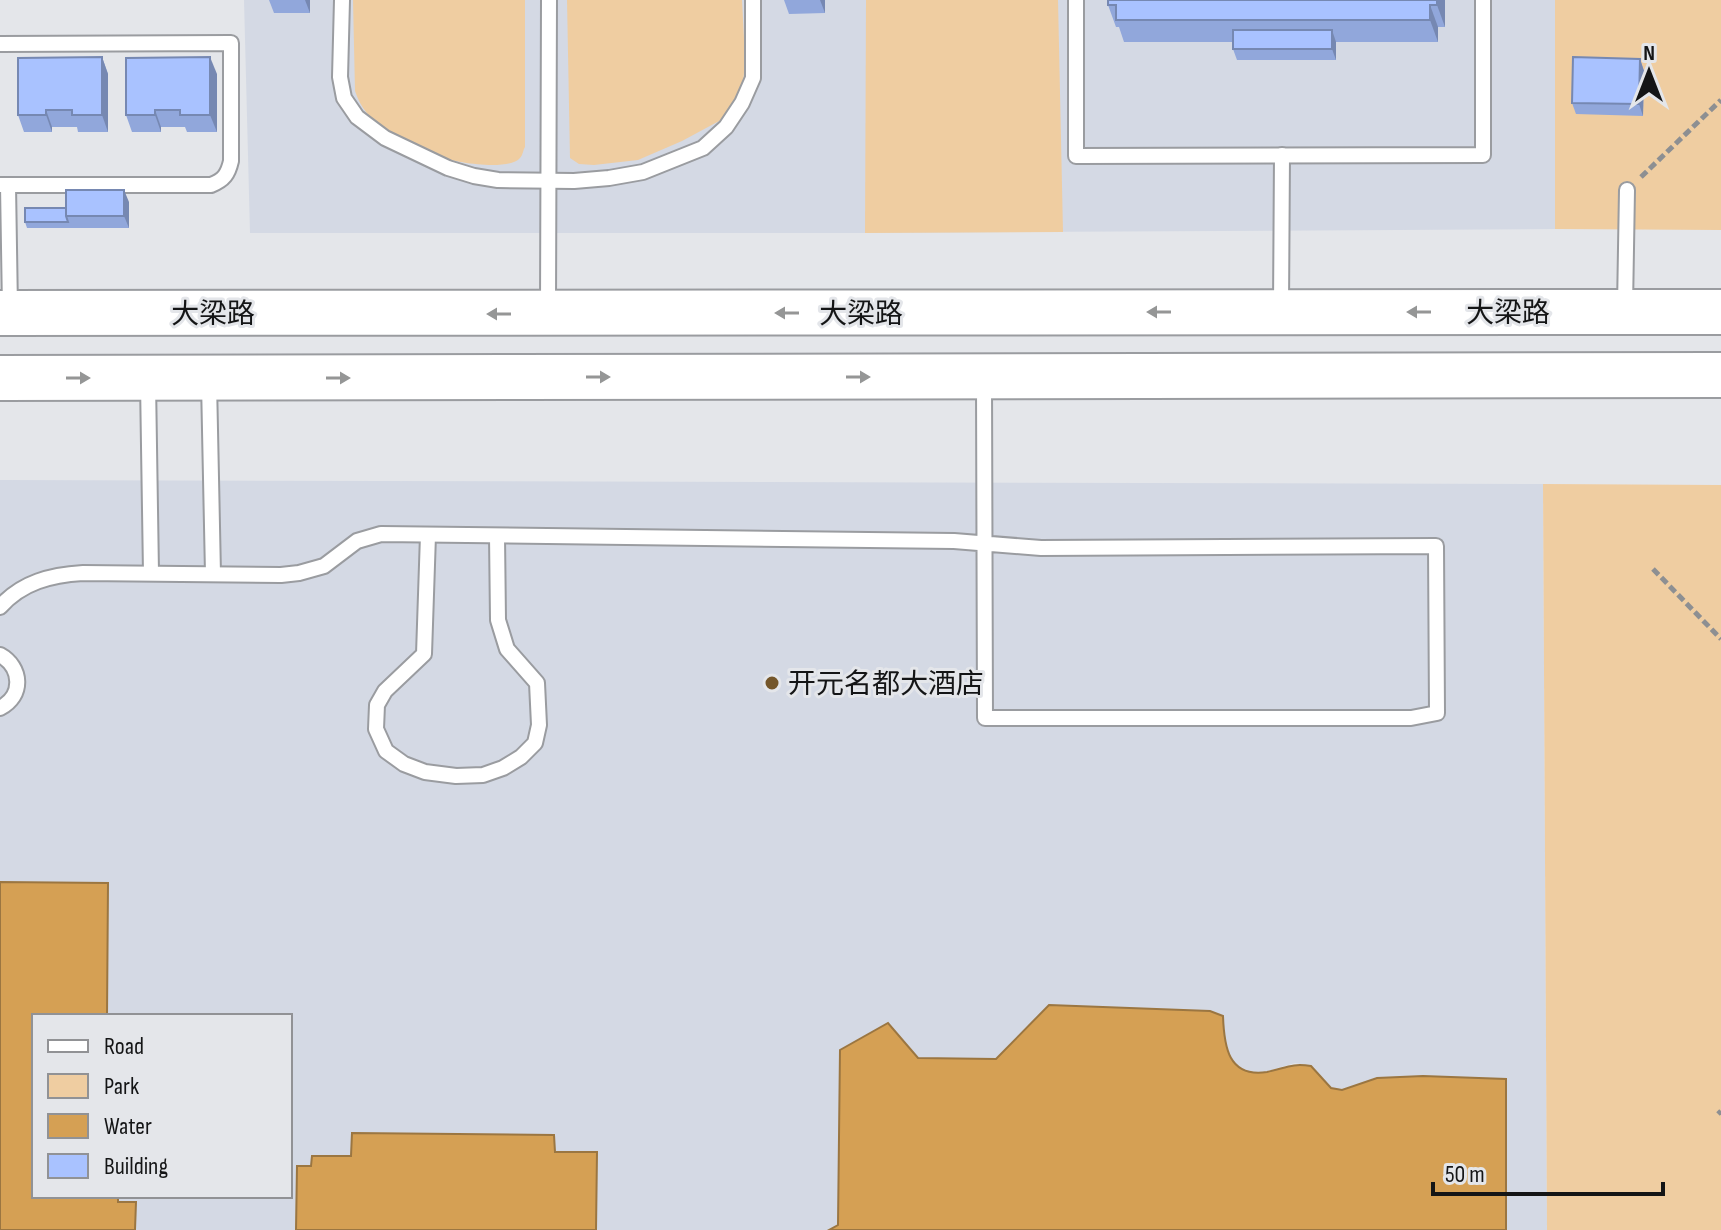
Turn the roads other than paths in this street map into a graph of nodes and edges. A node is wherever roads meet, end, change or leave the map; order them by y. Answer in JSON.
{"nodes":[{"id":1,"x":342,"y":0,"type":"edge"},
{"id":2,"x":549,"y":0,"type":"edge"},
{"id":3,"x":753,"y":0,"type":"edge"},
{"id":4,"x":1076,"y":0,"type":"edge"},
{"id":5,"x":1483,"y":0,"type":"edge"},
{"id":6,"x":0,"y":44,"type":"edge"},
{"id":7,"x":1282,"y":155,"type":"junction"},
{"id":8,"x":547,"y":181,"type":"junction"},
{"id":9,"x":4,"y":185,"type":"edge"},
{"id":10,"x":1627,"y":190,"type":"road end"},
{"id":11,"x":1281,"y":312,"type":"junction"},
{"id":12,"x":1625,"y":312,"type":"junction"},
{"id":13,"x":1721,"y":312,"type":"edge"},
{"id":14,"x":5,"y":313,"type":"edge"},
{"id":15,"x":548,"y":314,"type":"junction"},
{"id":16,"x":1721,"y":375,"type":"edge"},
{"id":17,"x":984,"y":376,"type":"junction"},
{"id":18,"x":0,"y":378,"type":"edge"},
{"id":19,"x":148,"y":378,"type":"junction"},
{"id":20,"x":209,"y":378,"type":"junction"},
{"id":21,"x":428,"y":535,"type":"junction"},
{"id":22,"x":497,"y":536,"type":"junction"},
{"id":23,"x":985,"y":543,"type":"junction"},
{"id":24,"x":151,"y":573,"type":"junction"},
{"id":25,"x":213,"y":574,"type":"junction"},
{"id":26,"x":0,"y":607,"type":"edge"},
{"id":27,"x":0,"y":655,"type":"edge"},
{"id":28,"x":0,"y":708,"type":"edge"}],
"edges":[{"from":1,"to":8,"type":"lane"},
{"from":2,"to":8,"type":"lane"},
{"from":3,"to":8,"type":"lane"},
{"from":4,"to":7,"type":"lane"},
{"from":5,"to":7,"type":"lane"},
{"from":6,"to":9,"type":"lane"},
{"from":7,"to":11,"type":"lane"},
{"from":8,"to":15,"type":"lane"},
{"from":9,"to":14,"type":"lane"},
{"from":10,"to":12,"type":"lane"},
{"from":12,"to":11,"type":"main road","name":"大梁路","one_way":true},
{"from":11,"to":15,"type":"main road","name":"大梁路","one_way":true},
{"from":12,"to":13,"type":"main road","name":"大梁路"},
{"from":15,"to":14,"type":"main road","name":"大梁路","one_way":true},
{"from":16,"to":17,"type":"main road"},
{"from":20,"to":17,"type":"main road","one_way":true},
{"from":17,"to":23,"type":"lane"},
{"from":18,"to":19,"type":"main road","one_way":true},
{"from":19,"to":20,"type":"main road"},
{"from":19,"to":24,"type":"lane"},
{"from":20,"to":25,"type":"lane"},
{"from":21,"to":22,"type":"lane"},
{"from":21,"to":22,"type":"lane"},
{"from":21,"to":25,"type":"lane"},
{"from":22,"to":23,"type":"lane"},
{"from":23,"to":23,"type":"lane"},
{"from":24,"to":25,"type":"lane"},
{"from":24,"to":26,"type":"lane"},
{"from":27,"to":28,"type":"lane"}]}
